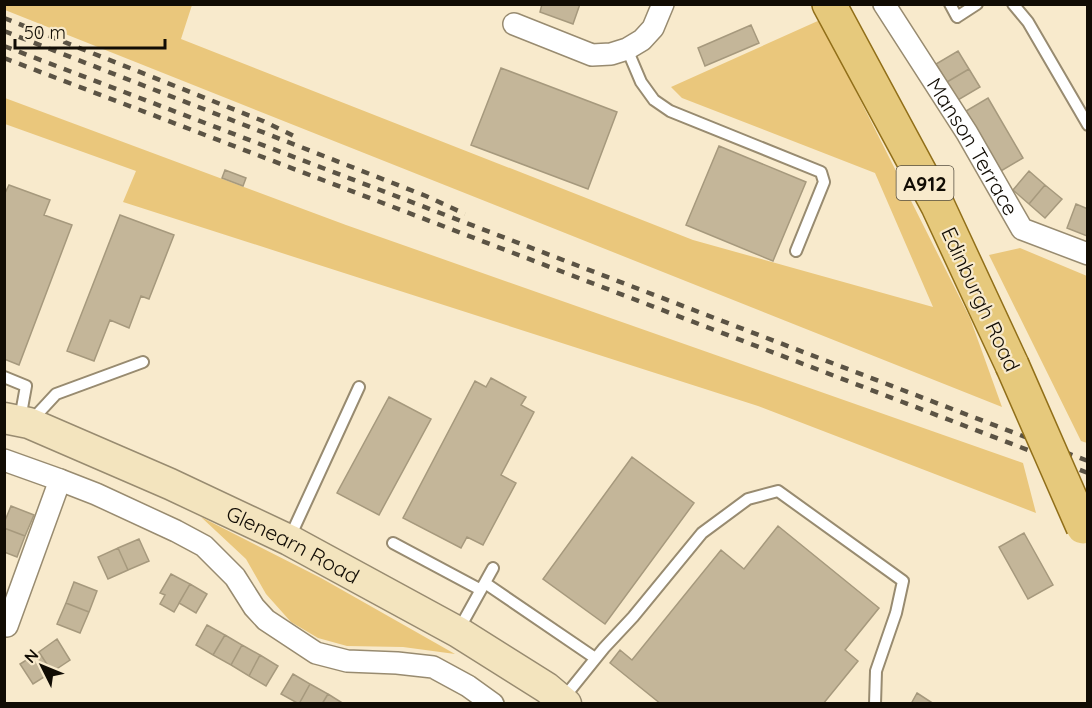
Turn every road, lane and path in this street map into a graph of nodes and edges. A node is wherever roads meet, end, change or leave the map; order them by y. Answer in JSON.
{"nodes":[{"id":1,"x":663,"y":4,"type":"edge"},
{"id":2,"x":829,"y":4,"type":"edge"},
{"id":3,"x":884,"y":4,"type":"edge"},
{"id":4,"x":950,"y":4,"type":"edge"},
{"id":5,"x":977,"y":4,"type":"edge"},
{"id":6,"x":1013,"y":4,"type":"edge"},
{"id":7,"x":514,"y":24,"type":"dead end"},
{"id":8,"x":627,"y":49,"type":"junction"},
{"id":9,"x":1088,"y":125,"type":"edge"},
{"id":10,"x":796,"y":251,"type":"dead end"},
{"id":11,"x":1088,"y":254,"type":"edge"},
{"id":12,"x":143,"y":362,"type":"dead end"},
{"id":13,"x":4,"y":377,"type":"edge"},
{"id":14,"x":359,"y":387,"type":"dead end"},
{"id":15,"x":18,"y":421,"type":"edge"},
{"id":16,"x":4,"y":460,"type":"edge"},
{"id":17,"x":60,"y":480,"type":"junction"},
{"id":18,"x":1085,"y":532,"type":"edge"},
{"id":19,"x":289,"y":540,"type":"junction"},
{"id":20,"x":393,"y":543,"type":"dead end"},
{"id":21,"x":493,"y":568,"type":"dead end"},
{"id":22,"x":483,"y":586,"type":"junction"},
{"id":23,"x":8,"y":626,"type":"dead end"},
{"id":24,"x":458,"y":632,"type":"junction"},
{"id":25,"x":596,"y":658,"type":"junction"},
{"id":26,"x":564,"y":702,"type":"edge"},
{"id":27,"x":493,"y":704,"type":"edge"},
{"id":28,"x":874,"y":704,"type":"edge"}],
"edges":[{"from":1,"to":8,"type":"street"},
{"from":2,"to":18,"type":"main road","name":"Edinburgh Road","number":"A912","bridge":true},
{"from":3,"to":11,"type":"street","name":"Manson Terrace"},
{"from":4,"to":5,"type":"lane"},
{"from":6,"to":9,"type":"lane"},
{"from":7,"to":8,"type":"street"},
{"from":8,"to":10,"type":"lane"},
{"from":12,"to":15,"type":"lane"},
{"from":13,"to":15,"type":"lane"},
{"from":14,"to":19,"type":"lane"},
{"from":15,"to":19,"type":"street","name":"Glenearn Road"},
{"from":16,"to":17,"type":"street","name":"Glenearn Road"},
{"from":17,"to":23,"type":"street"},
{"from":17,"to":27,"type":"street","name":"Glenearn Road"},
{"from":19,"to":24,"type":"street","name":"Glenearn Road"},
{"from":20,"to":22,"type":"lane"},
{"from":21,"to":22,"type":"lane"},
{"from":22,"to":24,"type":"lane"},
{"from":22,"to":25,"type":"lane"},
{"from":24,"to":26,"type":"street","name":"Glenearn Road"},
{"from":25,"to":26,"type":"lane"},
{"from":25,"to":28,"type":"lane"}]}
